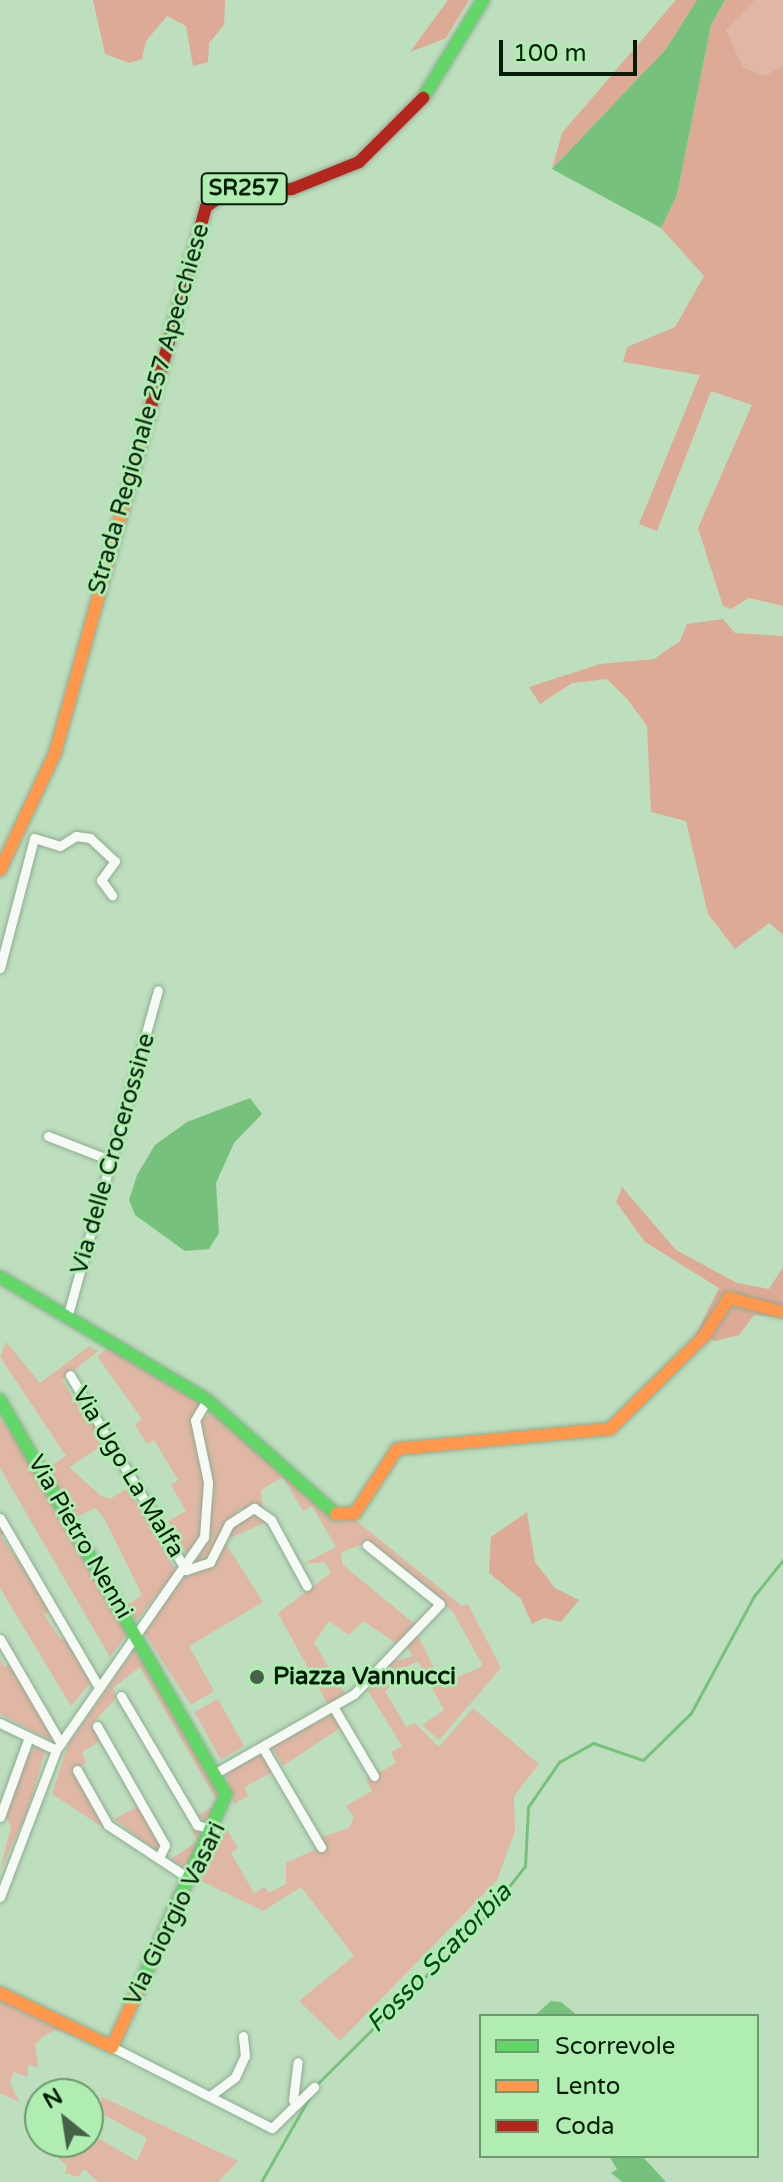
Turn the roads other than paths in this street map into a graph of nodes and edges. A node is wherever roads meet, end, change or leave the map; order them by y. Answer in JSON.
{"nodes":[{"id":1,"x":483,"y":0,"type":"edge"},
{"id":2,"x":0,"y":870,"type":"edge"},
{"id":3,"x":112,"y":895,"type":"dead end"},
{"id":4,"x":0,"y":968,"type":"edge"},
{"id":5,"x":158,"y":990,"type":"dead end"},
{"id":6,"x":48,"y":1136,"type":"dead end"},
{"id":7,"x":110,"y":1160,"type":"junction"},
{"id":8,"x":0,"y":1277,"type":"edge"},
{"id":9,"x":783,"y":1312,"type":"edge"},
{"id":10,"x":67,"y":1318,"type":"junction"},
{"id":11,"x":70,"y":1375,"type":"dead end"},
{"id":12,"x":0,"y":1400,"type":"edge"},
{"id":13,"x":207,"y":1400,"type":"junction"},
{"id":14,"x":0,"y":1518,"type":"edge"},
{"id":15,"x":367,"y":1545,"type":"dead end"},
{"id":16,"x":186,"y":1570,"type":"junction"},
{"id":17,"x":307,"y":1586,"type":"dead end"},
{"id":18,"x":135,"y":1632,"type":"junction"},
{"id":19,"x":0,"y":1639,"type":"edge"},
{"id":20,"x":97,"y":1684,"type":"junction"},
{"id":21,"x":121,"y":1696,"type":"dead end"},
{"id":22,"x":334,"y":1708,"type":"junction"},
{"id":23,"x":0,"y":1723,"type":"edge"},
{"id":24,"x":97,"y":1726,"type":"dead end"},
{"id":25,"x":29,"y":1737,"type":"junction"},
{"id":26,"x":59,"y":1747,"type":"junction"},
{"id":27,"x":263,"y":1748,"type":"junction"},
{"id":28,"x":77,"y":1770,"type":"dead end"},
{"id":29,"x":219,"y":1771,"type":"junction"},
{"id":30,"x":374,"y":1776,"type":"dead end"},
{"id":31,"x":0,"y":1817,"type":"edge"},
{"id":32,"x":214,"y":1830,"type":"junction"},
{"id":33,"x":321,"y":1847,"type":"dead end"},
{"id":34,"x":159,"y":1858,"type":"junction"},
{"id":35,"x":190,"y":1879,"type":"junction"},
{"id":36,"x":0,"y":1897,"type":"edge"},
{"id":37,"x":0,"y":1993,"type":"edge"},
{"id":38,"x":243,"y":2036,"type":"dead end"},
{"id":39,"x":112,"y":2047,"type":"junction"},
{"id":40,"x":298,"y":2062,"type":"dead end"},
{"id":41,"x":314,"y":2087,"type":"dead end"},
{"id":42,"x":210,"y":2096,"type":"junction"},
{"id":43,"x":293,"y":2100,"type":"junction"}],
"edges":[{"from":1,"to":2,"type":"street","name":"Strada Regionale 257 Apecchiese","number":"SR257"},
{"from":3,"to":4,"type":"street"},
{"from":5,"to":7,"type":"street","name":"Via delle Crocerossine"},
{"from":6,"to":7,"type":"street"},
{"from":7,"to":10,"type":"street","name":"Via delle Crocerossine"},
{"from":8,"to":10,"type":"street"},
{"from":9,"to":13,"type":"street"},
{"from":10,"to":13,"type":"street"},
{"from":11,"to":16,"type":"street","name":"Via Ugo La Malfa"},
{"from":12,"to":18,"type":"street","name":"Via Pietro Nenni"},
{"from":13,"to":16,"type":"street"},
{"from":14,"to":20,"type":"street"},
{"from":15,"to":22,"type":"street"},
{"from":16,"to":17,"type":"street"},
{"from":16,"to":18,"type":"street"},
{"from":18,"to":20,"type":"street"},
{"from":18,"to":29,"type":"street","name":"Via Giorgio Vasari"},
{"from":19,"to":26,"type":"street"},
{"from":20,"to":26,"type":"street"},
{"from":21,"to":32,"type":"street"},
{"from":22,"to":27,"type":"street"},
{"from":22,"to":30,"type":"street"},
{"from":23,"to":25,"type":"street"},
{"from":24,"to":34,"type":"street"},
{"from":25,"to":26,"type":"street"},
{"from":25,"to":31,"type":"street"},
{"from":26,"to":36,"type":"street"},
{"from":27,"to":29,"type":"street"},
{"from":27,"to":33,"type":"street"},
{"from":28,"to":34,"type":"street"},
{"from":29,"to":32,"type":"street","name":"Via Giorgio Vasari"},
{"from":32,"to":35,"type":"street","name":"Via Giorgio Vasari"},
{"from":34,"to":35,"type":"street"},
{"from":35,"to":39,"type":"street","name":"Via Giorgio Vasari"},
{"from":37,"to":39,"type":"street"},
{"from":38,"to":42,"type":"street"},
{"from":39,"to":42,"type":"street"},
{"from":40,"to":43,"type":"street"},
{"from":41,"to":43,"type":"street"},
{"from":42,"to":43,"type":"street"}]}
